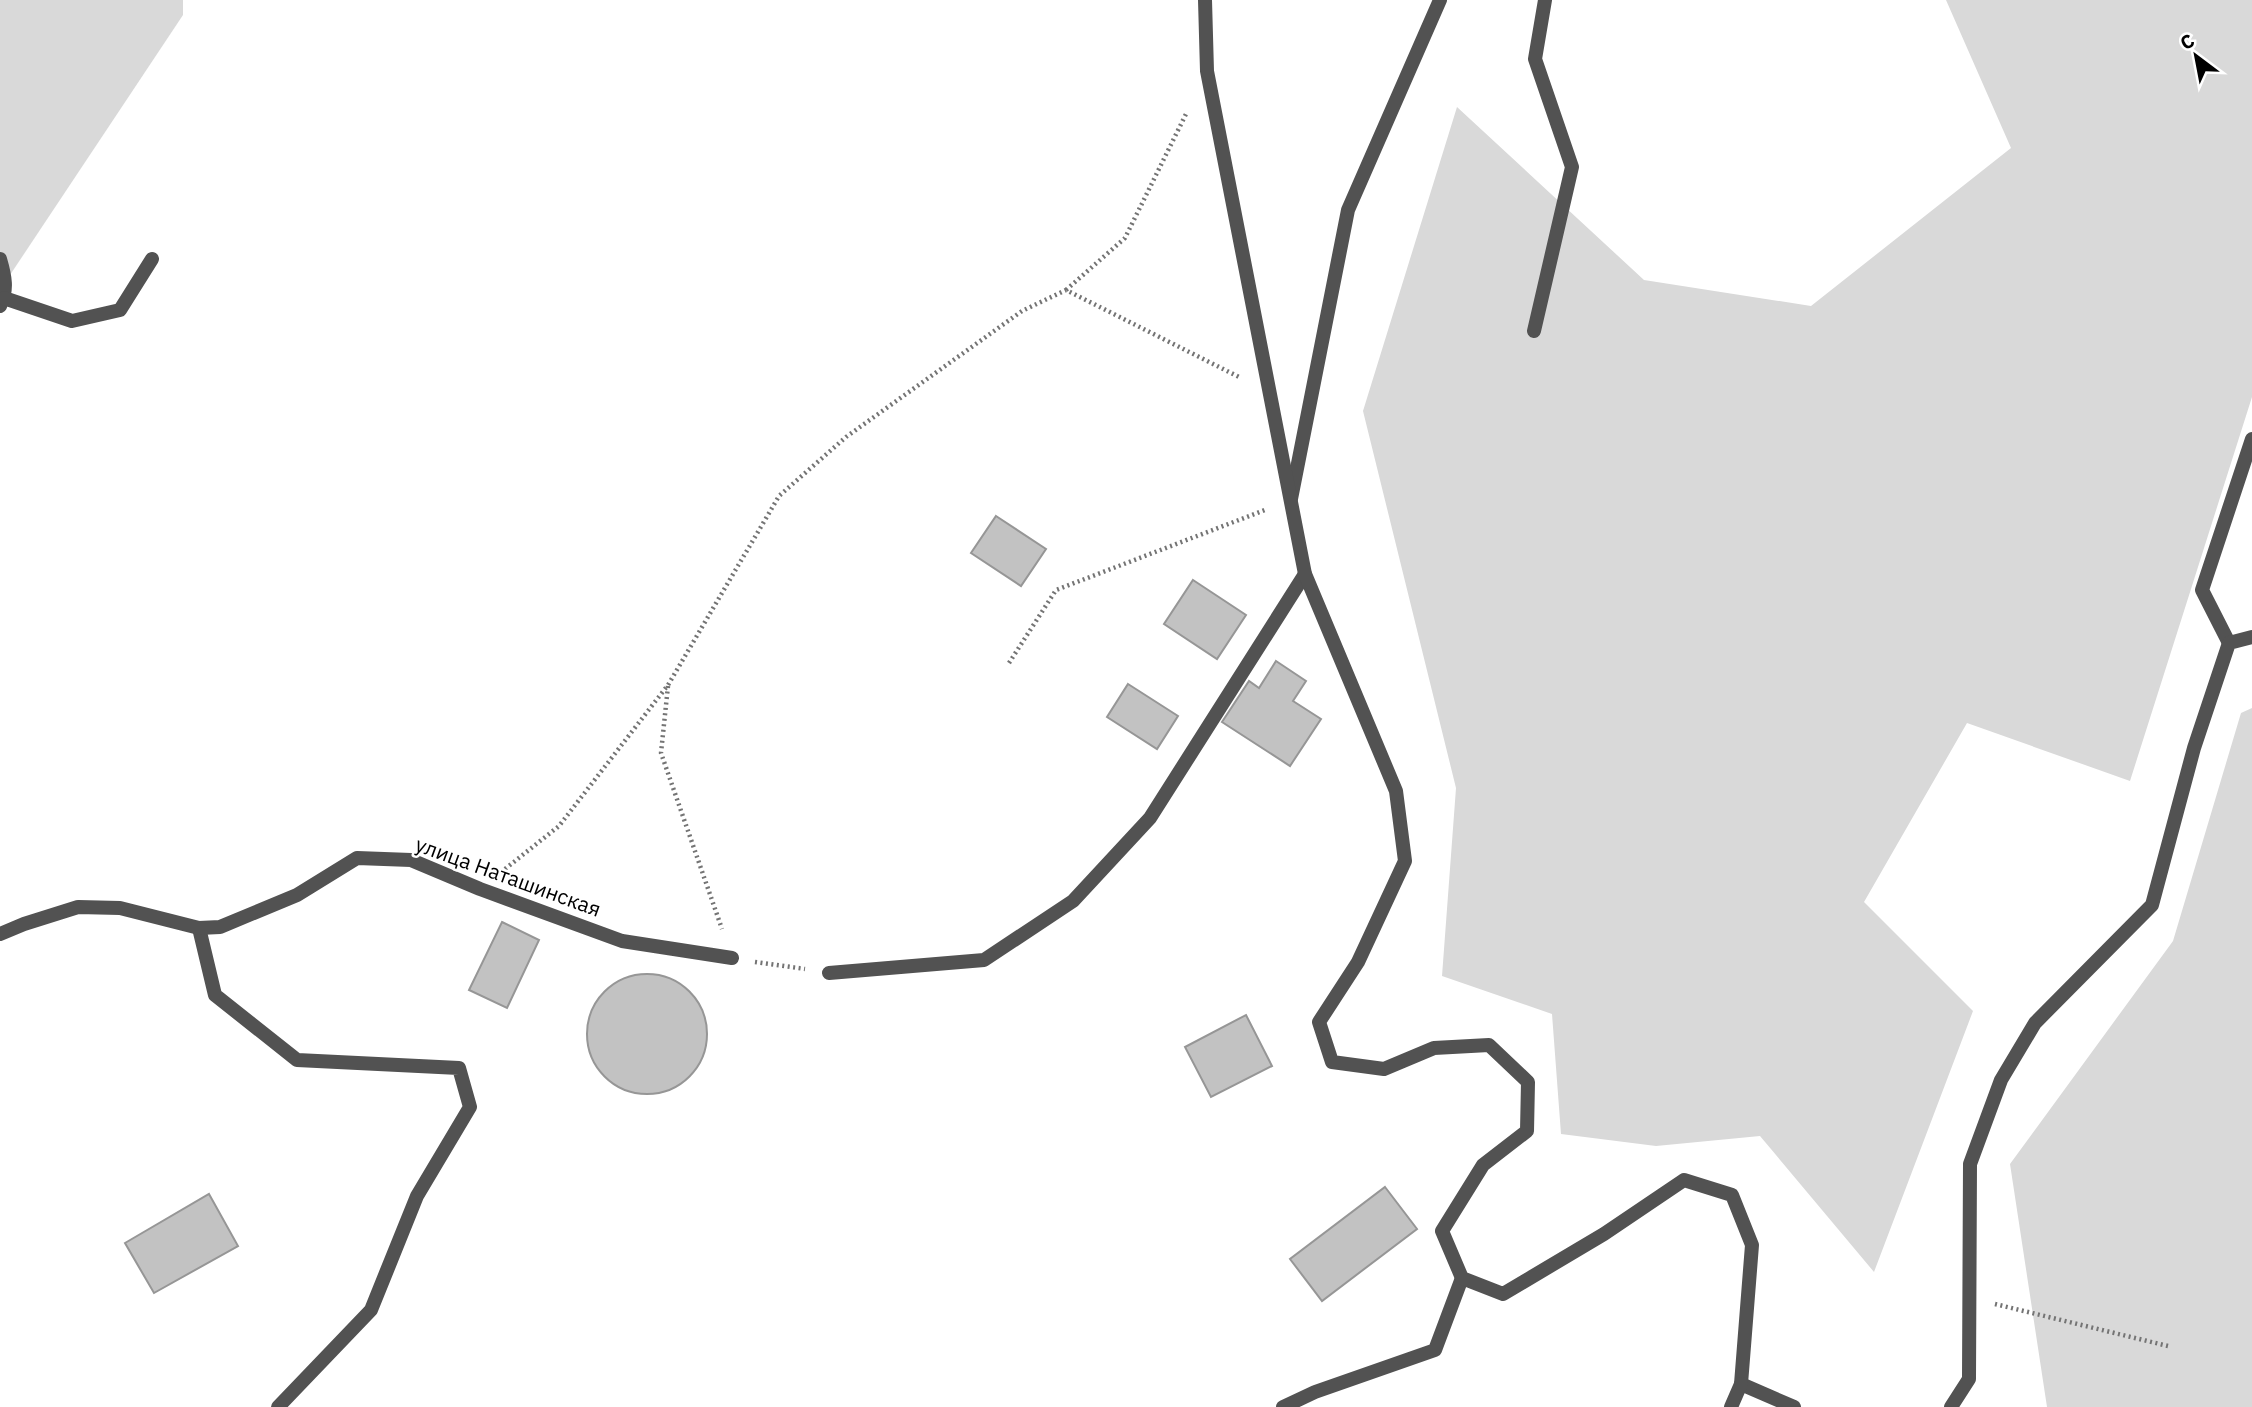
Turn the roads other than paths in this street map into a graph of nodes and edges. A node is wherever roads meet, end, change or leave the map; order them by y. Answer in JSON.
{"nodes":[{"id":1,"x":1205,"y":0,"type":"edge"},
{"id":2,"x":1440,"y":0,"type":"edge"},
{"id":3,"x":1545,"y":0,"type":"edge"},
{"id":4,"x":0,"y":259,"type":"edge"},
{"id":5,"x":152,"y":259,"type":"dead end"},
{"id":6,"x":2,"y":302,"type":"edge"},
{"id":7,"x":1534,"y":331,"type":"dead end"},
{"id":8,"x":2252,"y":439,"type":"edge"},
{"id":9,"x":1291,"y":500,"type":"junction"},
{"id":10,"x":1305,"y":574,"type":"junction"},
{"id":11,"x":2252,"y":637,"type":"edge"},
{"id":12,"x":2229,"y":643,"type":"junction"},
{"id":13,"x":199,"y":928,"type":"junction"},
{"id":14,"x":0,"y":934,"type":"edge"},
{"id":15,"x":732,"y":958,"type":"road end"},
{"id":16,"x":829,"y":973,"type":"road end"},
{"id":17,"x":1462,"y":1278,"type":"junction"},
{"id":18,"x":1741,"y":1384,"type":"junction"},
{"id":19,"x":278,"y":1407,"type":"edge"},
{"id":20,"x":1283,"y":1407,"type":"edge"},
{"id":21,"x":1731,"y":1407,"type":"edge"},
{"id":22,"x":1794,"y":1407,"type":"edge"},
{"id":23,"x":1951,"y":1407,"type":"edge"}],
"edges":[{"from":1,"to":9,"type":"street"},
{"from":2,"to":9,"type":"street"},
{"from":3,"to":7,"type":"street"},
{"from":4,"to":6,"type":"street"},
{"from":5,"to":6,"type":"street"},
{"from":8,"to":12,"type":"street"},
{"from":9,"to":10,"type":"street"},
{"from":10,"to":16,"type":"street"},
{"from":10,"to":17,"type":"street"},
{"from":11,"to":12,"type":"street"},
{"from":12,"to":23,"type":"street"},
{"from":13,"to":14,"type":"street","name":"улица Наташинская"},
{"from":13,"to":15,"type":"street","name":"улица Наташинская"},
{"from":13,"to":19,"type":"street"},
{"from":17,"to":18,"type":"street"},
{"from":17,"to":20,"type":"street"},
{"from":18,"to":21,"type":"street"},
{"from":18,"to":22,"type":"street"}]}
